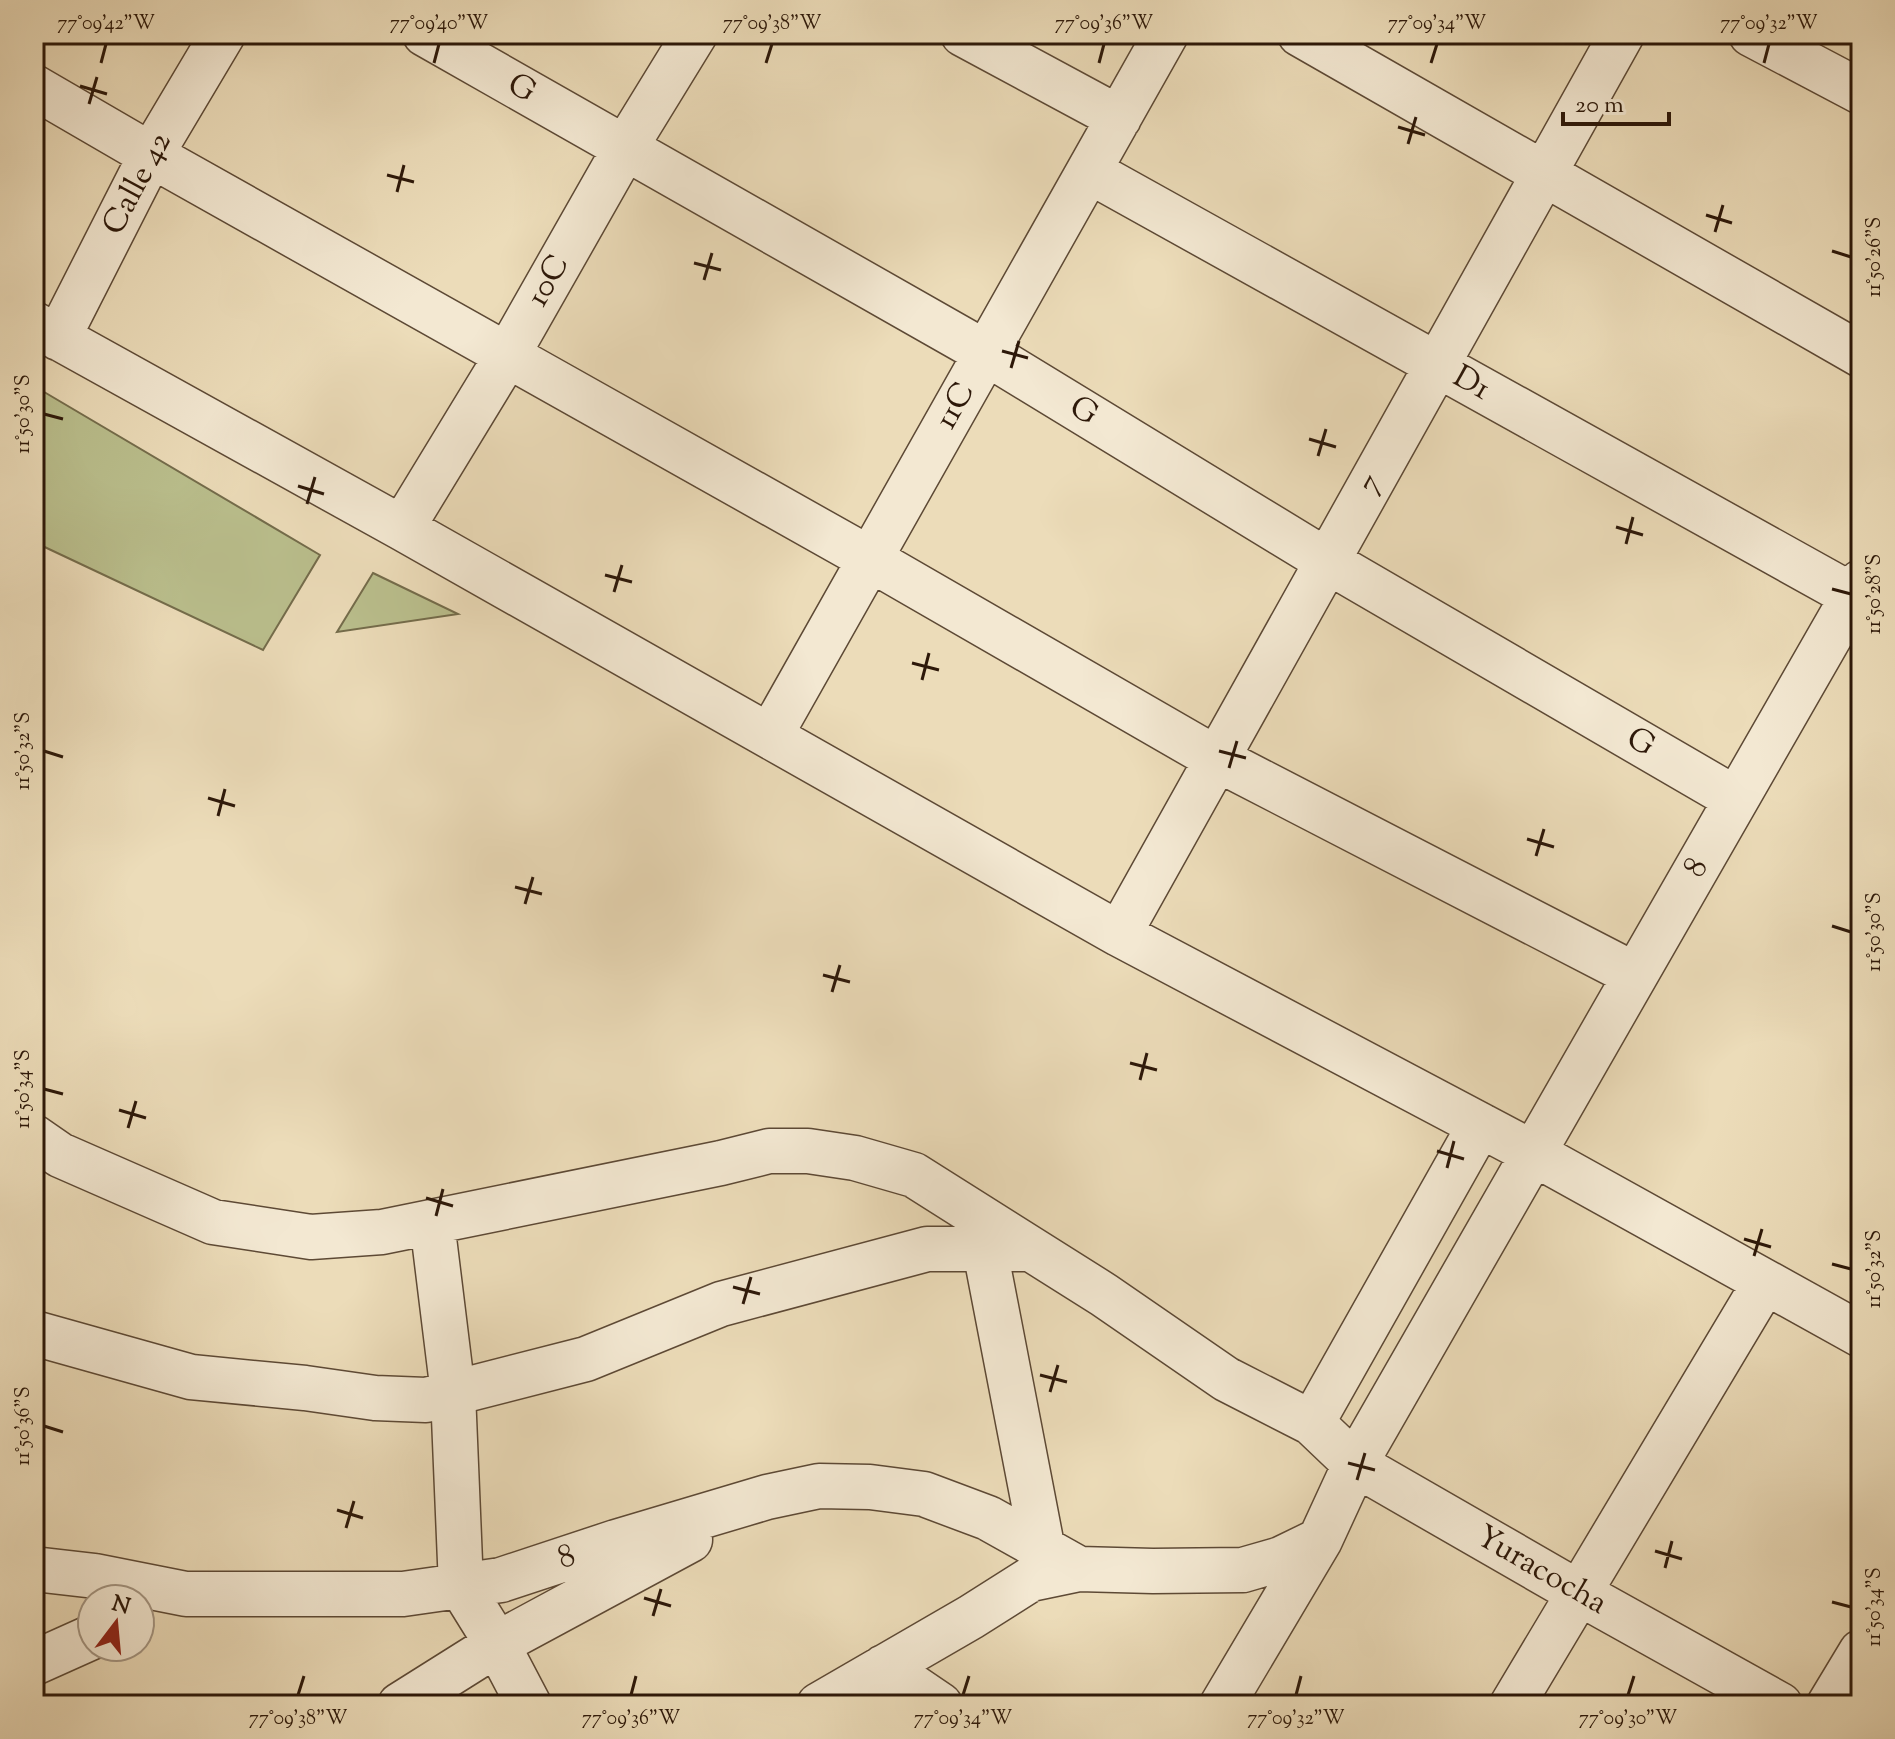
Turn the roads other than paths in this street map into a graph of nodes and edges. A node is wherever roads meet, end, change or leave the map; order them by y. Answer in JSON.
{"nodes":[{"id":1,"x":223,"y":34,"type":"edge"},
{"id":2,"x":425,"y":34,"type":"edge"},
{"id":3,"x":695,"y":34,"type":"edge"},
{"id":4,"x":963,"y":34,"type":"edge"},
{"id":5,"x":1166,"y":34,"type":"edge"},
{"id":6,"x":1300,"y":34,"type":"edge"},
{"id":7,"x":1622,"y":34,"type":"edge"},
{"id":8,"x":1751,"y":34,"type":"edge"},
{"id":9,"x":34,"y":87,"type":"edge"},
{"id":10,"x":1861,"y":92,"type":"edge"},
{"id":11,"x":1119,"y":118,"type":"junction"},
{"id":12,"x":625,"y":148,"type":"junction"},
{"id":13,"x":151,"y":155,"type":"junction"},
{"id":14,"x":1089,"y":171,"type":"junction"},
{"id":15,"x":1544,"y":174,"type":"junction"},
{"id":16,"x":46,"y":331,"type":"edge"},
{"id":17,"x":986,"y":353,"type":"junction"},
{"id":18,"x":508,"y":354,"type":"junction"},
{"id":19,"x":1861,"y":355,"type":"edge"},
{"id":20,"x":1437,"y":365,"type":"junction"},
{"id":21,"x":402,"y":528,"type":"junction"},
{"id":22,"x":870,"y":559,"type":"junction"},
{"id":23,"x":1327,"y":561,"type":"junction"},
{"id":24,"x":1857,"y":589,"type":"edge"},
{"id":25,"x":770,"y":736,"type":"junction"},
{"id":26,"x":1217,"y":759,"type":"junction"},
{"id":27,"x":1736,"y":799,"type":"junction"},
{"id":28,"x":1119,"y":934,"type":"junction"},
{"id":29,"x":1635,"y":975,"type":"junction"},
{"id":30,"x":1480,"y":1125,"type":"junction"},
{"id":31,"x":34,"y":1137,"type":"edge"},
{"id":32,"x":1533,"y":1153,"type":"junction"},
{"id":33,"x":432,"y":1222,"type":"junction"},
{"id":34,"x":1031,"y":1249,"type":"junction"},
{"id":35,"x":985,"y":1250,"type":"junction"},
{"id":36,"x":1765,"y":1282,"type":"junction"},
{"id":37,"x":34,"y":1333,"type":"edge"},
{"id":38,"x":1861,"y":1335,"type":"edge"},
{"id":39,"x":453,"y":1393,"type":"junction"},
{"id":40,"x":1312,"y":1423,"type":"junction"},
{"id":41,"x":1355,"y":1464,"type":"junction"},
{"id":42,"x":767,"y":1497,"type":"junction"},
{"id":43,"x":1320,"y":1540,"type":"junction"},
{"id":44,"x":1061,"y":1560,"type":"junction"},
{"id":45,"x":34,"y":1569,"type":"edge"},
{"id":46,"x":461,"y":1586,"type":"junction"},
{"id":47,"x":1579,"y":1593,"type":"junction"},
{"id":48,"x":186,"y":1594,"type":"junction"},
{"id":49,"x":156,"y":1608,"type":"edge"},
{"id":50,"x":76,"y":1644,"type":"edge"},
{"id":51,"x":497,"y":1644,"type":"junction"},
{"id":52,"x":1861,"y":1652,"type":"edge"},
{"id":53,"x":34,"y":1663,"type":"edge"},
{"id":54,"x":884,"y":1667,"type":"junction"},
{"id":55,"x":400,"y":1705,"type":"edge"},
{"id":56,"x":529,"y":1705,"type":"edge"},
{"id":57,"x":819,"y":1705,"type":"edge"},
{"id":58,"x":940,"y":1705,"type":"edge"},
{"id":59,"x":1222,"y":1705,"type":"edge"},
{"id":60,"x":1512,"y":1705,"type":"edge"},
{"id":61,"x":1780,"y":1705,"type":"edge"},
{"id":62,"x":1829,"y":1705,"type":"edge"}],
"edges":[{"from":1,"to":13,"type":"street","name":"Calle 42"},
{"from":2,"to":12,"type":"street","name":"G"},
{"from":3,"to":12,"type":"street","name":"10C"},
{"from":4,"to":11,"type":"street"},
{"from":5,"to":11,"type":"street","name":"11C"},
{"from":6,"to":15,"type":"street"},
{"from":7,"to":15,"type":"street","name":"7"},
{"from":8,"to":10,"type":"street"},
{"from":9,"to":13,"type":"street"},
{"from":11,"to":14,"type":"street","name":"11C"},
{"from":12,"to":17,"type":"street","name":"G"},
{"from":12,"to":18,"type":"street","name":"10C"},
{"from":13,"to":16,"type":"street","name":"Calle 42"},
{"from":13,"to":18,"type":"street"},
{"from":14,"to":17,"type":"street","name":"11C"},
{"from":14,"to":20,"type":"street","name":"D1"},
{"from":15,"to":19,"type":"street"},
{"from":15,"to":20,"type":"street","name":"7"},
{"from":16,"to":21,"type":"street"},
{"from":17,"to":22,"type":"street","name":"11C"},
{"from":17,"to":23,"type":"street","name":"G"},
{"from":18,"to":21,"type":"street","name":"10C"},
{"from":18,"to":22,"type":"street"},
{"from":20,"to":23,"type":"street","name":"7"},
{"from":20,"to":24,"type":"street","name":"D1"},
{"from":21,"to":25,"type":"street"},
{"from":22,"to":25,"type":"street","name":"11C"},
{"from":22,"to":26,"type":"street"},
{"from":23,"to":26,"type":"street","name":"7"},
{"from":23,"to":27,"type":"street","name":"G"},
{"from":24,"to":27,"type":"street","name":"8"},
{"from":25,"to":28,"type":"street"},
{"from":26,"to":28,"type":"street","name":"7"},
{"from":26,"to":29,"type":"street"},
{"from":27,"to":29,"type":"street","name":"8"},
{"from":28,"to":30,"type":"street"},
{"from":29,"to":32,"type":"street","name":"8"},
{"from":30,"to":32,"type":"street"},
{"from":30,"to":40,"type":"street"},
{"from":31,"to":33,"type":"street","name":"Yuracocha"},
{"from":32,"to":36,"type":"street"},
{"from":32,"to":41,"type":"street","name":"8"},
{"from":33,"to":34,"type":"street","name":"Yuracocha"},
{"from":33,"to":39,"type":"street"},
{"from":34,"to":35,"type":"street"},
{"from":34,"to":40,"type":"street","name":"Yuracocha"},
{"from":35,"to":39,"type":"street"},
{"from":35,"to":44,"type":"street"},
{"from":36,"to":38,"type":"street"},
{"from":36,"to":47,"type":"street"},
{"from":37,"to":39,"type":"street"},
{"from":39,"to":46,"type":"street"},
{"from":40,"to":41,"type":"street","name":"Yuracocha"},
{"from":41,"to":43,"type":"street","name":"8"},
{"from":41,"to":47,"type":"street","name":"Yuracocha"},
{"from":42,"to":44,"type":"street","name":"8"},
{"from":42,"to":46,"type":"street","name":"8"},
{"from":42,"to":51,"type":"street"},
{"from":43,"to":44,"type":"street"},
{"from":43,"to":59,"type":"street","name":"8"},
{"from":44,"to":54,"type":"street"},
{"from":45,"to":48,"type":"street","name":"8"},
{"from":46,"to":48,"type":"street","name":"8"},
{"from":46,"to":51,"type":"street"},
{"from":47,"to":60,"type":"street"},
{"from":47,"to":61,"type":"street","name":"Yuracocha"},
{"from":48,"to":49,"type":"street"},
{"from":50,"to":53,"type":"street"},
{"from":51,"to":55,"type":"street"},
{"from":51,"to":56,"type":"street"},
{"from":52,"to":62,"type":"street"},
{"from":54,"to":57,"type":"street"},
{"from":54,"to":58,"type":"street"}]}
